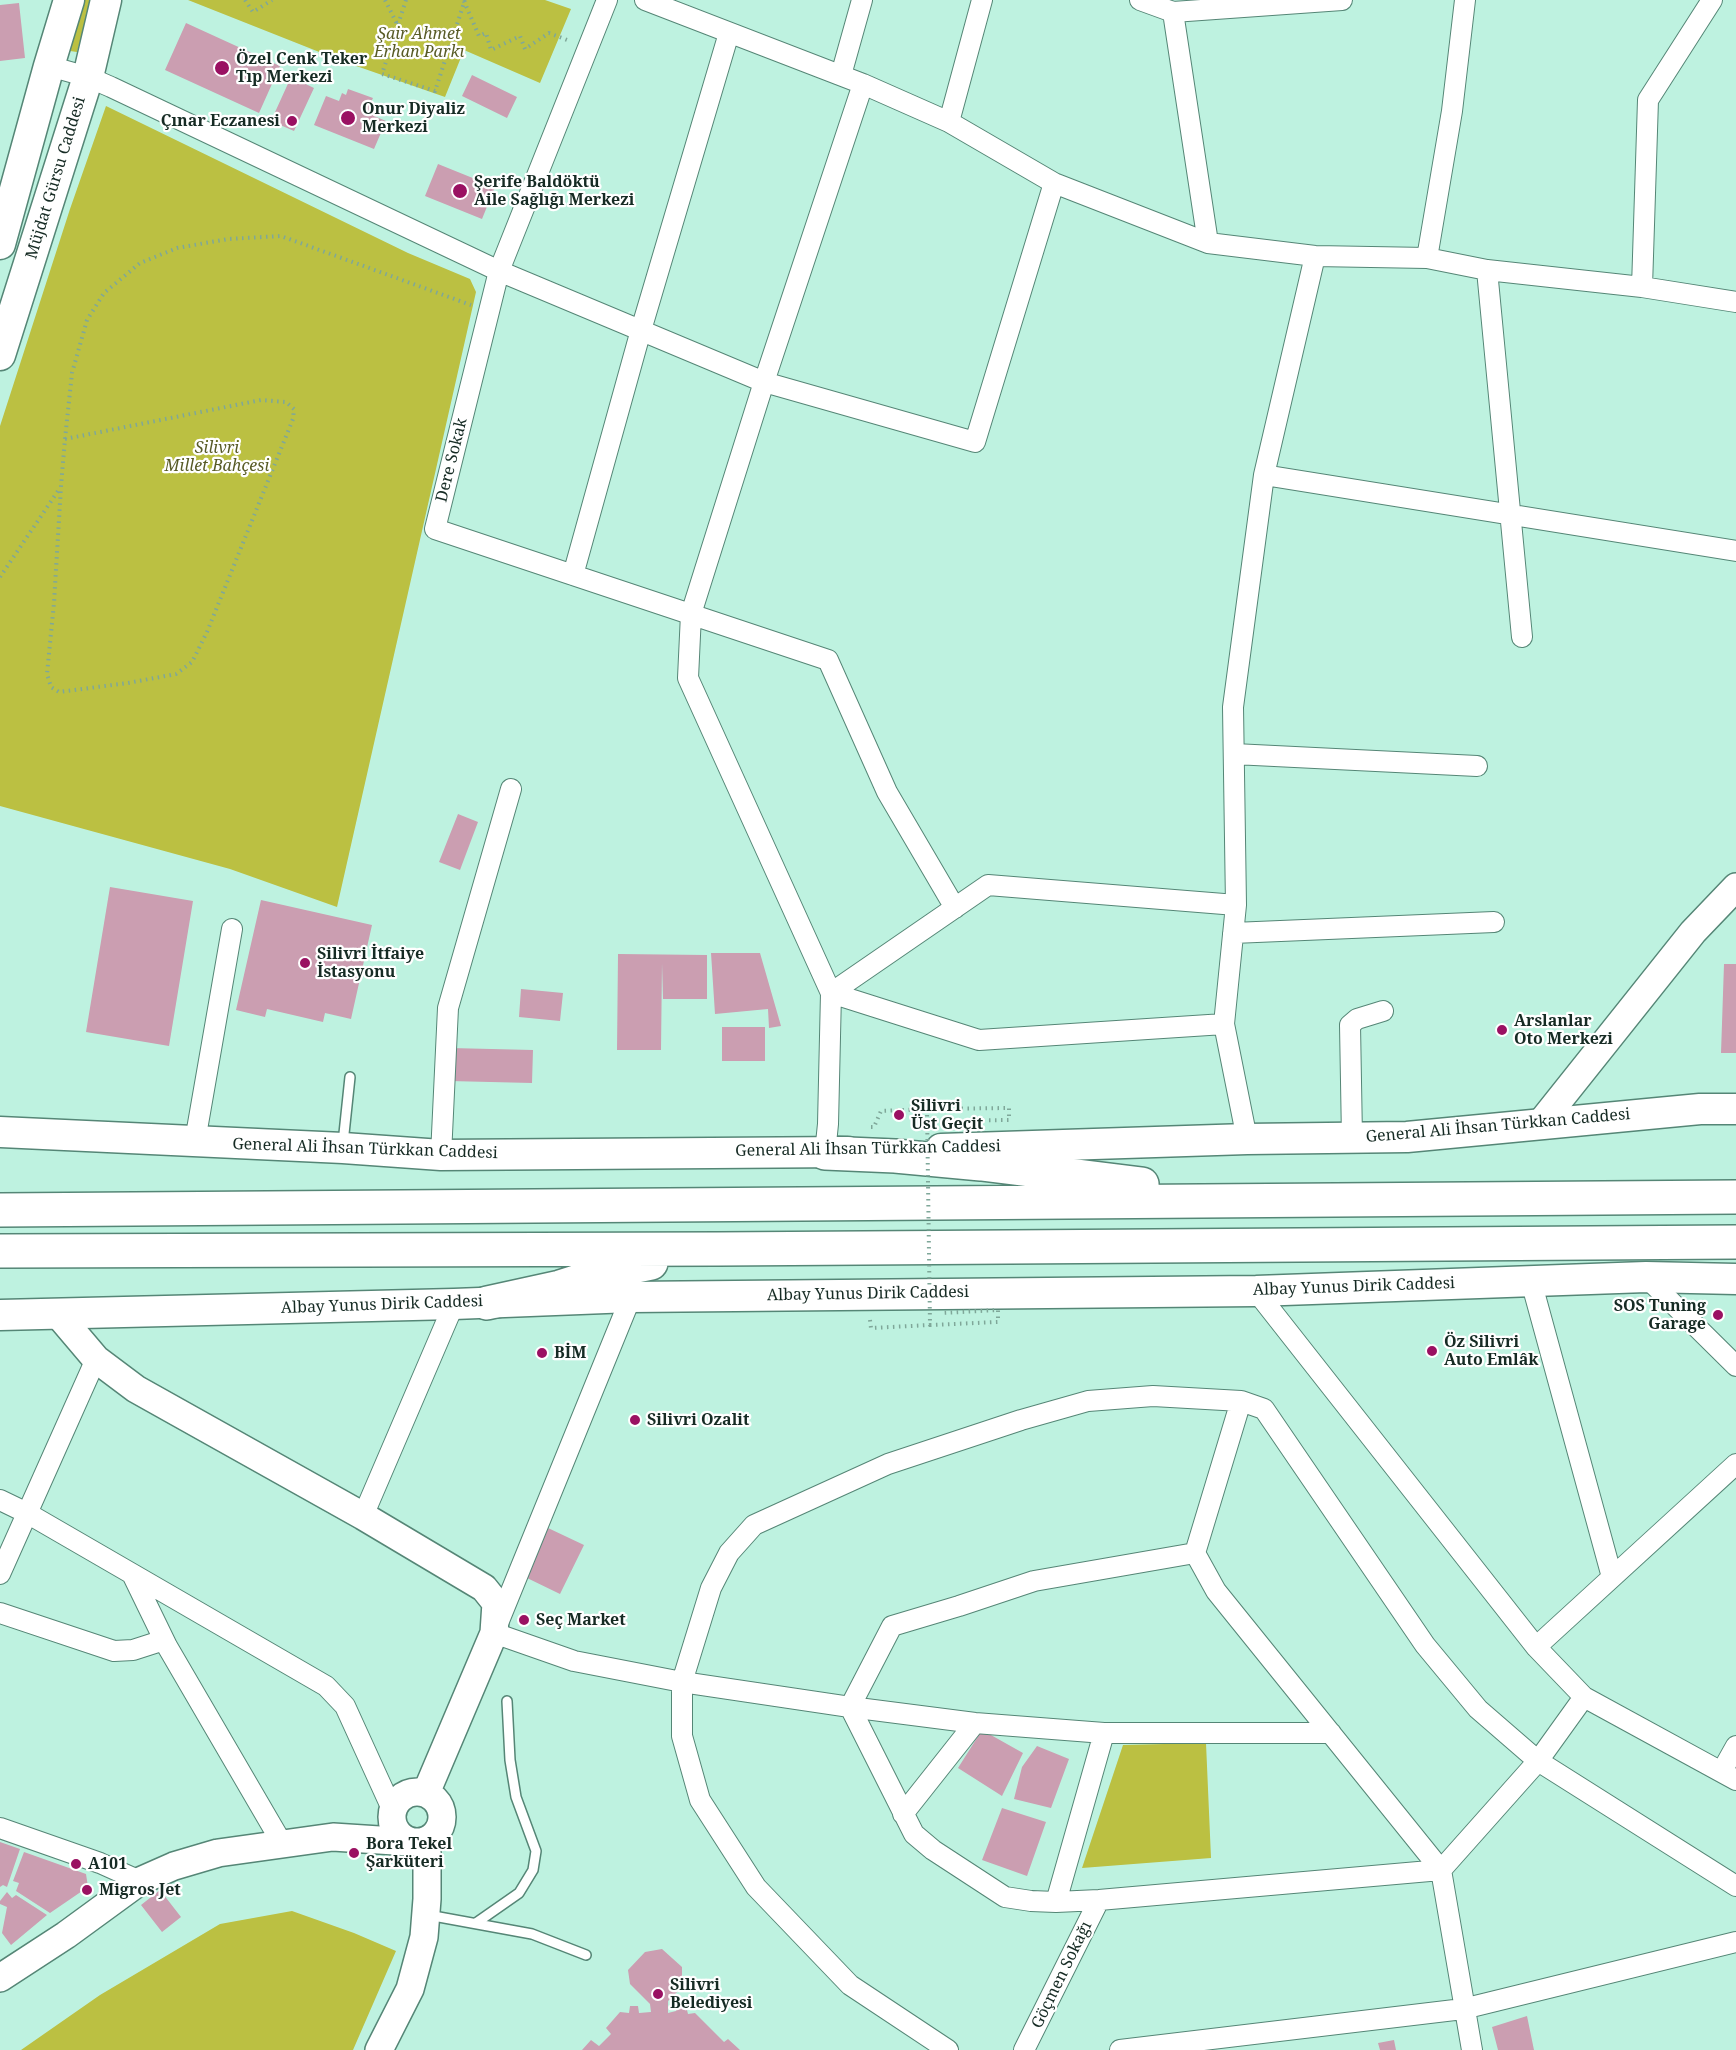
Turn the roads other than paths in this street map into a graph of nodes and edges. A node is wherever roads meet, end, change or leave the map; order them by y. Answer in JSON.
{"nodes":[{"id":1,"x":69,"y":0,"type":"edge"},
{"id":2,"x":106,"y":0,"type":"edge"},
{"id":3,"x":607,"y":0,"type":"edge"},
{"id":4,"x":645,"y":0,"type":"edge"},
{"id":5,"x":862,"y":0,"type":"edge"},
{"id":6,"x":981,"y":0,"type":"edge"},
{"id":7,"x":1140,"y":0,"type":"edge"},
{"id":8,"x":1342,"y":0,"type":"edge"},
{"id":9,"x":1465,"y":0,"type":"edge"},
{"id":10,"x":1712,"y":0,"type":"edge"},
{"id":11,"x":1173,"y":12,"type":"junction"},
{"id":12,"x":729,"y":33,"type":"junction"},
{"id":13,"x":49,"y":66,"type":"junction"},
{"id":14,"x":841,"y":75,"type":"junction"},
{"id":15,"x":88,"y":77,"type":"junction"},
{"id":16,"x":863,"y":84,"type":"junction"},
{"id":17,"x":949,"y":122,"type":"junction"},
{"id":18,"x":1054,"y":183,"type":"junction"},
{"id":19,"x":8,"y":190,"type":"edge"},
{"id":20,"x":1208,"y":243,"type":"junction"},
{"id":21,"x":0,"y":244,"type":"edge"},
{"id":22,"x":1315,"y":256,"type":"junction"},
{"id":23,"x":1427,"y":258,"type":"junction"},
{"id":24,"x":1487,"y":270,"type":"junction"},
{"id":25,"x":499,"y":271,"type":"junction"},
{"id":26,"x":1642,"y":287,"type":"junction"},
{"id":27,"x":1736,"y":302,"type":"edge"},
{"id":28,"x":641,"y":330,"type":"junction"},
{"id":29,"x":0,"y":355,"type":"edge"},
{"id":30,"x":764,"y":382,"type":"junction"},
{"id":31,"x":1264,"y":475,"type":"junction"},
{"id":32,"x":1511,"y":514,"type":"junction"},
{"id":33,"x":1736,"y":552,"type":"edge"},
{"id":34,"x":573,"y":575,"type":"junction"},
{"id":35,"x":691,"y":614,"type":"junction"},
{"id":36,"x":1522,"y":638,"type":"dead end"},
{"id":37,"x":1234,"y":754,"type":"junction"},
{"id":38,"x":1477,"y":766,"type":"dead end"},
{"id":39,"x":511,"y":789,"type":"dead end"},
{"id":40,"x":1736,"y":887,"type":"edge"},
{"id":41,"x":1236,"y":905,"type":"junction"},
{"id":42,"x":955,"y":908,"type":"junction"},
{"id":43,"x":1494,"y":921,"type":"dead end"},
{"id":44,"x":232,"y":929,"type":"dead end"},
{"id":45,"x":1233,"y":933,"type":"junction"},
{"id":46,"x":831,"y":993,"type":"junction"},
{"id":47,"x":1383,"y":1011,"type":"dead end"},
{"id":48,"x":1224,"y":1024,"type":"junction"},
{"id":49,"x":350,"y":1077,"type":"dead end"},
{"id":50,"x":1736,"y":1109,"type":"edge"},
{"id":51,"x":1540,"y":1124,"type":"junction"},
{"id":52,"x":0,"y":1132,"type":"edge"},
{"id":53,"x":827,"y":1138,"type":"junction"},
{"id":54,"x":1352,"y":1138,"type":"junction"},
{"id":55,"x":1247,"y":1139,"type":"junction"},
{"id":56,"x":195,"y":1142,"type":"junction"},
{"id":57,"x":343,"y":1149,"type":"junction"},
{"id":58,"x":441,"y":1155,"type":"junction"},
{"id":59,"x":1736,"y":1197,"type":"edge"},
{"id":60,"x":1244,"y":1200,"type":"junction"},
{"id":61,"x":0,"y":1210,"type":"edge"},
{"id":62,"x":1736,"y":1242,"type":"edge"},
{"id":63,"x":717,"y":1249,"type":"junction"},
{"id":64,"x":0,"y":1251,"type":"edge"},
{"id":65,"x":1646,"y":1277,"type":"junction"},
{"id":66,"x":1736,"y":1279,"type":"edge"},
{"id":67,"x":1531,"y":1281,"type":"junction"},
{"id":68,"x":1257,"y":1291,"type":"junction"},
{"id":69,"x":631,"y":1297,"type":"junction"},
{"id":70,"x":487,"y":1302,"type":"junction"},
{"id":71,"x":454,"y":1304,"type":"junction"},
{"id":72,"x":57,"y":1314,"type":"junction"},
{"id":73,"x":0,"y":1315,"type":"edge"},
{"id":74,"x":96,"y":1359,"type":"junction"},
{"id":75,"x":1736,"y":1366,"type":"edge"},
{"id":76,"x":1241,"y":1401,"type":"junction"},
{"id":77,"x":1736,"y":1464,"type":"edge"},
{"id":78,"x":0,"y":1500,"type":"edge"},
{"id":79,"x":27,"y":1513,"type":"junction"},
{"id":80,"x":363,"y":1516,"type":"junction"},
{"id":81,"x":1195,"y":1553,"type":"junction"},
{"id":82,"x":0,"y":1574,"type":"edge"},
{"id":83,"x":132,"y":1574,"type":"junction"},
{"id":84,"x":1612,"y":1577,"type":"junction"},
{"id":85,"x":0,"y":1613,"type":"edge"},
{"id":86,"x":494,"y":1633,"type":"junction"},
{"id":87,"x":164,"y":1640,"type":"junction"},
{"id":88,"x":1536,"y":1647,"type":"junction"},
{"id":89,"x":682,"y":1682,"type":"junction"},
{"id":90,"x":1584,"y":1696,"type":"junction"},
{"id":91,"x":507,"y":1701,"type":"dead end"},
{"id":92,"x":850,"y":1707,"type":"junction"},
{"id":93,"x":975,"y":1723,"type":"junction"},
{"id":94,"x":1104,"y":1733,"type":"junction"},
{"id":95,"x":1331,"y":1733,"type":"junction"},
{"id":96,"x":1736,"y":1746,"type":"edge"},
{"id":97,"x":1538,"y":1761,"type":"junction"},
{"id":98,"x":1729,"y":1775,"type":"edge"},
{"id":99,"x":426,"y":1793,"type":"junction"},
{"id":100,"x":392,"y":1809,"type":"junction"},
{"id":101,"x":903,"y":1814,"type":"junction"},
{"id":102,"x":0,"y":1828,"type":"edge"},
{"id":103,"x":333,"y":1837,"type":"junction"},
{"id":104,"x":418,"y":1841,"type":"junction"},
{"id":105,"x":283,"y":1845,"type":"junction"},
{"id":106,"x":1441,"y":1870,"type":"junction"},
{"id":107,"x":140,"y":1881,"type":"junction"},
{"id":108,"x":1736,"y":1886,"type":"edge"},
{"id":109,"x":1099,"y":1900,"type":"junction"},
{"id":110,"x":1056,"y":1902,"type":"junction"},
{"id":111,"x":426,"y":1914,"type":"junction"},
{"id":112,"x":476,"y":1923,"type":"junction"},
{"id":113,"x":1736,"y":1942,"type":"edge"},
{"id":114,"x":586,"y":1955,"type":"dead end"},
{"id":115,"x":0,"y":1978,"type":"edge"},
{"id":116,"x":1463,"y":2009,"type":"junction"},
{"id":117,"x":379,"y":2050,"type":"edge"},
{"id":118,"x":948,"y":2050,"type":"edge"},
{"id":119,"x":1024,"y":2050,"type":"edge"},
{"id":120,"x":1120,"y":2050,"type":"edge"},
{"id":121,"x":1472,"y":2050,"type":"edge"}],
"edges":[{"from":1,"to":13,"type":"main road","name":"Müjdat Gürsu Caddesi"},
{"from":2,"to":15,"type":"main road","name":"Müjdat Gürsu Caddesi"},
{"from":3,"to":25,"type":"street","name":"Dere Sokak"},
{"from":4,"to":12,"type":"street"},
{"from":5,"to":14,"type":"street"},
{"from":6,"to":17,"type":"street"},
{"from":7,"to":11,"type":"street"},
{"from":8,"to":11,"type":"street"},
{"from":9,"to":23,"type":"street"},
{"from":10,"to":26,"type":"street"},
{"from":11,"to":20,"type":"street"},
{"from":12,"to":14,"type":"street"},
{"from":12,"to":28,"type":"street"},
{"from":13,"to":15,"type":"street"},
{"from":13,"to":19,"type":"main road","name":"Müjdat Gürsu Caddesi"},
{"from":14,"to":16,"type":"street"},
{"from":15,"to":25,"type":"street"},
{"from":15,"to":29,"type":"main road","name":"Müjdat Gürsu Caddesi"},
{"from":16,"to":17,"type":"street"},
{"from":16,"to":30,"type":"street"},
{"from":17,"to":18,"type":"street"},
{"from":18,"to":20,"type":"street"},
{"from":18,"to":30,"type":"street"},
{"from":19,"to":21,"type":"main road","name":"Müjdat Gürsu Caddesi"},
{"from":20,"to":22,"type":"street"},
{"from":22,"to":23,"type":"street"},
{"from":22,"to":31,"type":"street"},
{"from":23,"to":24,"type":"street"},
{"from":24,"to":26,"type":"street"},
{"from":24,"to":32,"type":"street"},
{"from":25,"to":28,"type":"street"},
{"from":25,"to":34,"type":"street","name":"Dere Sokak"},
{"from":26,"to":27,"type":"street"},
{"from":28,"to":30,"type":"street"},
{"from":28,"to":34,"type":"street"},
{"from":30,"to":35,"type":"street"},
{"from":31,"to":32,"type":"street"},
{"from":31,"to":37,"type":"street"},
{"from":32,"to":33,"type":"street"},
{"from":32,"to":36,"type":"street"},
{"from":34,"to":35,"type":"street","name":"Dere Sokak"},
{"from":35,"to":42,"type":"street","name":"Dere Sokak"},
{"from":35,"to":46,"type":"street"},
{"from":37,"to":38,"type":"street"},
{"from":37,"to":41,"type":"street"},
{"from":39,"to":58,"type":"street"},
{"from":40,"to":51,"type":"main road"},
{"from":41,"to":42,"type":"street"},
{"from":41,"to":45,"type":"street"},
{"from":42,"to":46,"type":"street"},
{"from":43,"to":45,"type":"street"},
{"from":44,"to":56,"type":"street"},
{"from":45,"to":48,"type":"street"},
{"from":46,"to":48,"type":"street"},
{"from":46,"to":53,"type":"street"},
{"from":47,"to":54,"type":"street"},
{"from":48,"to":55,"type":"street"},
{"from":49,"to":57,"type":"lane"},
{"from":50,"to":51,"type":"main road","name":"General Ali İhsan Türkkan Caddesi"},
{"from":51,"to":54,"type":"main road","name":"General Ali İhsan Türkkan Caddesi"},
{"from":52,"to":56,"type":"main road","name":"General Ali İhsan Türkkan Caddesi"},
{"from":53,"to":55,"type":"main road","name":"General Ali İhsan Türkkan Caddesi"},
{"from":53,"to":58,"type":"main road","name":"General Ali İhsan Türkkan Caddesi"},
{"from":53,"to":60,"type":"highway"},
{"from":54,"to":55,"type":"main road","name":"General Ali İhsan Türkkan Caddesi"},
{"from":56,"to":57,"type":"main road","name":"General Ali İhsan Türkkan Caddesi"},
{"from":57,"to":58,"type":"main road","name":"General Ali İhsan Türkkan Caddesi"},
{"from":59,"to":60,"type":"highway"},
{"from":60,"to":61,"type":"highway"},
{"from":62,"to":63,"type":"highway"},
{"from":63,"to":64,"type":"highway"},
{"from":63,"to":70,"type":"highway"},
{"from":65,"to":66,"type":"main road","name":"Albay Yunus Dirik Caddesi"},
{"from":65,"to":67,"type":"main road","name":"Albay Yunus Dirik Caddesi"},
{"from":65,"to":75,"type":"street"},
{"from":67,"to":68,"type":"main road","name":"Albay Yunus Dirik Caddesi"},
{"from":67,"to":84,"type":"street"},
{"from":68,"to":69,"type":"main road","name":"Albay Yunus Dirik Caddesi"},
{"from":68,"to":88,"type":"street"},
{"from":69,"to":70,"type":"main road","name":"Albay Yunus Dirik Caddesi"},
{"from":69,"to":86,"type":"street"},
{"from":70,"to":71,"type":"main road","name":"Albay Yunus Dirik Caddesi"},
{"from":71,"to":72,"type":"main road","name":"Albay Yunus Dirik Caddesi"},
{"from":71,"to":80,"type":"street"},
{"from":72,"to":73,"type":"main road","name":"Albay Yunus Dirik Caddesi"},
{"from":72,"to":74,"type":"main road"},
{"from":74,"to":79,"type":"street"},
{"from":74,"to":80,"type":"main road"},
{"from":76,"to":81,"type":"street"},
{"from":76,"to":89,"type":"street"},
{"from":76,"to":97,"type":"street"},
{"from":77,"to":84,"type":"street"},
{"from":78,"to":79,"type":"street"},
{"from":79,"to":82,"type":"street"},
{"from":79,"to":83,"type":"street"},
{"from":80,"to":86,"type":"main road"},
{"from":81,"to":92,"type":"street"},
{"from":81,"to":95,"type":"street"},
{"from":83,"to":87,"type":"street"},
{"from":83,"to":100,"type":"street"},
{"from":84,"to":88,"type":"street"},
{"from":85,"to":87,"type":"street"},
{"from":86,"to":89,"type":"street"},
{"from":86,"to":99,"type":"main road"},
{"from":87,"to":105,"type":"street"},
{"from":88,"to":90,"type":"street"},
{"from":89,"to":92,"type":"street"},
{"from":89,"to":118,"type":"street"},
{"from":90,"to":97,"type":"street"},
{"from":90,"to":98,"type":"street"},
{"from":91,"to":112,"type":"lane"},
{"from":92,"to":93,"type":"street"},
{"from":92,"to":101,"type":"street"},
{"from":93,"to":94,"type":"street"},
{"from":93,"to":101,"type":"street"},
{"from":94,"to":95,"type":"street"},
{"from":94,"to":110,"type":"street"},
{"from":95,"to":106,"type":"street"},
{"from":96,"to":98,"type":"street"},
{"from":97,"to":106,"type":"street"},
{"from":97,"to":108,"type":"street"},
{"from":99,"to":100,"type":"main road"},
{"from":99,"to":104,"type":"main road"},
{"from":100,"to":103,"type":"main road"},
{"from":100,"to":104,"type":"main road"},
{"from":101,"to":110,"type":"street"},
{"from":102,"to":107,"type":"street"},
{"from":103,"to":104,"type":"main road"},
{"from":103,"to":105,"type":"main road"},
{"from":104,"to":111,"type":"main road"},
{"from":105,"to":107,"type":"main road"},
{"from":106,"to":109,"type":"street"},
{"from":106,"to":116,"type":"street"},
{"from":107,"to":115,"type":"main road"},
{"from":109,"to":110,"type":"street"},
{"from":109,"to":119,"type":"street","name":"Göçmen Sokağı"},
{"from":111,"to":112,"type":"lane"},
{"from":111,"to":117,"type":"main road"},
{"from":112,"to":114,"type":"lane"},
{"from":113,"to":116,"type":"street"},
{"from":116,"to":120,"type":"street"},
{"from":116,"to":121,"type":"street"}]}
